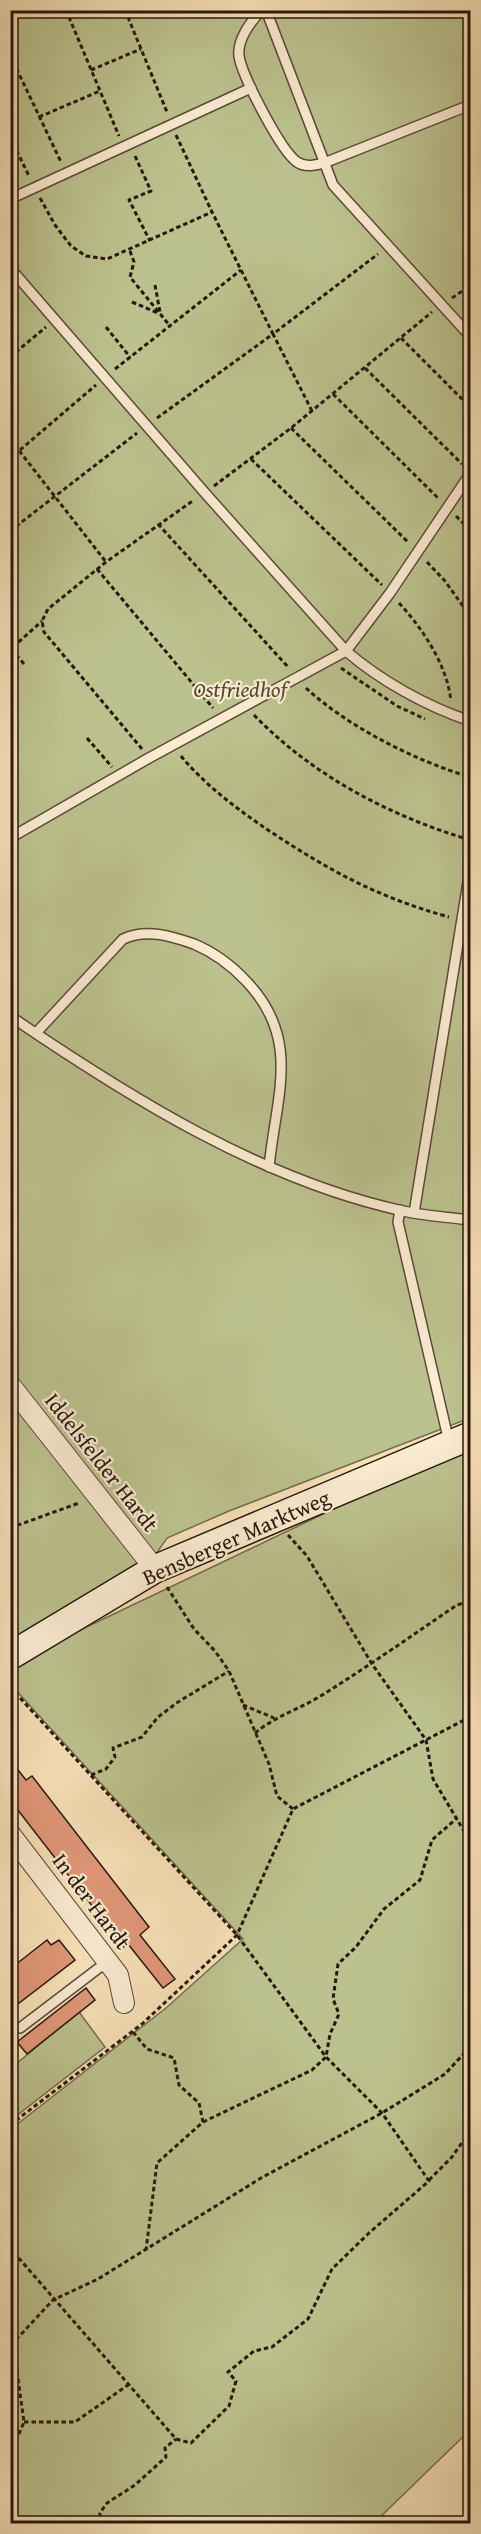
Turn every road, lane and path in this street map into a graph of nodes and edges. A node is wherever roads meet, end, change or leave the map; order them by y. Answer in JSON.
{"nodes":[{"id":1,"x":24,"y":10,"type":"edge"},
{"id":2,"x":66,"y":10,"type":"edge"},
{"id":3,"x":125,"y":10,"type":"edge"},
{"id":4,"x":264,"y":10,"type":"edge"},
{"id":5,"x":10,"y":22,"type":"edge"},
{"id":6,"x":141,"y":49,"type":"junction"},
{"id":7,"x":10,"y":56,"type":"edge"},
{"id":8,"x":91,"y":70,"type":"junction"},
{"id":9,"x":251,"y":88,"type":"junction"},
{"id":10,"x":100,"y":91,"type":"junction"},
{"id":11,"x":471,"y":105,"type":"edge"},
{"id":12,"x":39,"y":117,"type":"junction"},
{"id":13,"x":172,"y":125,"type":"junction"},
{"id":14,"x":10,"y":137,"type":"edge"},
{"id":15,"x":127,"y":146,"type":"junction"},
{"id":16,"x":324,"y":163,"type":"junction"},
{"id":17,"x":66,"y":175,"type":"junction"},
{"id":18,"x":35,"y":189,"type":"junction"},
{"id":19,"x":10,"y":199,"type":"edge"},
{"id":20,"x":212,"y":212,"type":"junction"},
{"id":21,"x":150,"y":242,"type":"junction"},
{"id":22,"x":389,"y":246,"type":"junction"},
{"id":23,"x":130,"y":251,"type":"junction"},
{"id":24,"x":10,"y":268,"type":"edge"},
{"id":25,"x":241,"y":270,"type":"junction"},
{"id":26,"x":155,"y":285,"type":"dead end"},
{"id":27,"x":471,"y":286,"type":"edge"},
{"id":28,"x":132,"y":302,"type":"dead end"},
{"id":29,"x":441,"y":305,"type":"junction"},
{"id":30,"x":161,"y":315,"type":"junction"},
{"id":31,"x":56,"y":319,"type":"junction"},
{"id":32,"x":170,"y":326,"type":"junction"},
{"id":33,"x":106,"y":327,"type":"dead end"},
{"id":34,"x":273,"y":334,"type":"junction"},
{"id":35,"x":471,"y":336,"type":"edge"},
{"id":36,"x":401,"y":338,"type":"junction"},
{"id":37,"x":10,"y":357,"type":"edge"},
{"id":38,"x":130,"y":357,"type":"junction"},
{"id":39,"x":365,"y":368,"type":"junction"},
{"id":40,"x":106,"y":376,"type":"junction"},
{"id":41,"x":333,"y":394,"type":"junction"},
{"id":42,"x":471,"y":407,"type":"edge"},
{"id":43,"x":312,"y":411,"type":"junction"},
{"id":44,"x":147,"y":425,"type":"junction"},
{"id":45,"x":291,"y":429,"type":"junction"},
{"id":46,"x":10,"y":439,"type":"edge"},
{"id":47,"x":20,"y":450,"type":"junction"},
{"id":48,"x":251,"y":459,"type":"junction"},
{"id":49,"x":462,"y":464,"type":"dead end"},
{"id":50,"x":471,"y":474,"type":"edge"},
{"id":51,"x":205,"y":493,"type":"junction"},
{"id":52,"x":54,"y":495,"type":"junction"},
{"id":53,"x":448,"y":508,"type":"junction"},
{"id":54,"x":471,"y":530,"type":"edge"},
{"id":55,"x":10,"y":531,"type":"edge"},
{"id":56,"x":418,"y":551,"type":"junction"},
{"id":57,"x":106,"y":562,"type":"junction"},
{"id":58,"x":98,"y":569,"type":"junction"},
{"id":59,"x":390,"y":593,"type":"junction"},
{"id":60,"x":471,"y":616,"type":"edge"},
{"id":61,"x":42,"y":621,"type":"junction"},
{"id":62,"x":346,"y":651,"type":"junction"},
{"id":63,"x":24,"y":664,"type":"dead end"},
{"id":64,"x":246,"y":706,"type":"junction"},
{"id":65,"x":453,"y":715,"type":"junction"},
{"id":66,"x":222,"y":719,"type":"junction"},
{"id":67,"x":471,"y":721,"type":"edge"},
{"id":68,"x":87,"y":738,"type":"dead end"},
{"id":69,"x":172,"y":745,"type":"junction"},
{"id":70,"x":149,"y":758,"type":"junction"},
{"id":71,"x":118,"y":775,"type":"junction"},
{"id":72,"x":10,"y":838,"type":"edge"},
{"id":73,"x":471,"y":840,"type":"edge"},
{"id":74,"x":471,"y":870,"type":"edge"},
{"id":75,"x":462,"y":920,"type":"junction"},
{"id":76,"x":10,"y":1016,"type":"edge"},
{"id":77,"x":36,"y":1033,"type":"junction"},
{"id":78,"x":269,"y":1167,"type":"junction"},
{"id":79,"x":400,"y":1210,"type":"junction"},
{"id":80,"x":414,"y":1213,"type":"junction"},
{"id":81,"x":471,"y":1220,"type":"edge"},
{"id":82,"x":10,"y":1385,"type":"edge"},
{"id":83,"x":460,"y":1440,"type":"edge"},
{"id":84,"x":98,"y":1496,"type":"junction"},
{"id":85,"x":10,"y":1528,"type":"edge"},
{"id":86,"x":284,"y":1530,"type":"dead end"},
{"id":87,"x":155,"y":1569,"type":"junction"},
{"id":88,"x":471,"y":1601,"type":"edge"},
{"id":89,"x":10,"y":1656,"type":"edge"},
{"id":90,"x":372,"y":1664,"type":"junction"},
{"id":91,"x":229,"y":1671,"type":"junction"},
{"id":92,"x":10,"y":1687,"type":"edge"},
{"id":93,"x":243,"y":1705,"type":"junction"},
{"id":94,"x":471,"y":1717,"type":"edge"},
{"id":95,"x":274,"y":1718,"type":"junction"},
{"id":96,"x":255,"y":1733,"type":"junction"},
{"id":97,"x":426,"y":1740,"type":"junction"},
{"id":98,"x":91,"y":1775,"type":"junction"},
{"id":99,"x":293,"y":1809,"type":"junction"},
{"id":100,"x":457,"y":1818,"type":"junction"},
{"id":101,"x":464,"y":1831,"type":"junction"},
{"id":102,"x":10,"y":1834,"type":"edge"},
{"id":103,"x":471,"y":1836,"type":"edge"},
{"id":104,"x":471,"y":1862,"type":"edge"},
{"id":105,"x":237,"y":1935,"type":"junction"},
{"id":106,"x":108,"y":1961,"type":"junction"},
{"id":107,"x":124,"y":2003,"type":"dead end"},
{"id":108,"x":20,"y":2028,"type":"dead end"},
{"id":109,"x":133,"y":2031,"type":"junction"},
{"id":110,"x":471,"y":2047,"type":"edge"},
{"id":111,"x":326,"y":2057,"type":"junction"},
{"id":112,"x":382,"y":2113,"type":"junction"},
{"id":113,"x":203,"y":2122,"type":"junction"},
{"id":114,"x":10,"y":2125,"type":"edge"},
{"id":115,"x":471,"y":2131,"type":"edge"},
{"id":116,"x":429,"y":2181,"type":"junction"},
{"id":117,"x":10,"y":2248,"type":"edge"},
{"id":118,"x":146,"y":2250,"type":"junction"},
{"id":119,"x":53,"y":2300,"type":"junction"},
{"id":120,"x":128,"y":2385,"type":"junction"},
{"id":121,"x":24,"y":2422,"type":"junction"},
{"id":122,"x":176,"y":2439,"type":"junction"},
{"id":123,"x":10,"y":2455,"type":"edge"},
{"id":124,"x":97,"y":2523,"type":"edge"}],
"edges":[{"from":1,"to":5,"type":"path"},
{"from":2,"to":8,"type":"path"},
{"from":3,"to":6,"type":"path"},
{"from":4,"to":9,"type":"lane"},
{"from":4,"to":16,"type":"lane"},
{"from":6,"to":8,"type":"path"},
{"from":6,"to":13,"type":"path"},
{"from":7,"to":12,"type":"path"},
{"from":8,"to":10,"type":"path"},
{"from":9,"to":13,"type":"lane"},
{"from":9,"to":16,"type":"lane"},
{"from":10,"to":12,"type":"path"},
{"from":10,"to":15,"type":"path"},
{"from":11,"to":16,"type":"lane"},
{"from":12,"to":17,"type":"path"},
{"from":13,"to":15,"type":"lane"},
{"from":13,"to":20,"type":"path"},
{"from":14,"to":18,"type":"path"},
{"from":15,"to":17,"type":"lane"},
{"from":15,"to":21,"type":"path"},
{"from":16,"to":22,"type":"lane"},
{"from":17,"to":18,"type":"lane"},
{"from":18,"to":19,"type":"lane"},
{"from":18,"to":23,"type":"path"},
{"from":20,"to":21,"type":"path"},
{"from":20,"to":25,"type":"path"},
{"from":21,"to":23,"type":"path"},
{"from":22,"to":29,"type":"lane"},
{"from":22,"to":34,"type":"path"},
{"from":23,"to":30,"type":"path"},
{"from":24,"to":31,"type":"lane"},
{"from":25,"to":32,"type":"path"},
{"from":25,"to":34,"type":"path"},
{"from":26,"to":30,"type":"path"},
{"from":27,"to":29,"type":"path"},
{"from":28,"to":30,"type":"path"},
{"from":29,"to":35,"type":"lane"},
{"from":29,"to":36,"type":"path"},
{"from":30,"to":32,"type":"path"},
{"from":31,"to":37,"type":"path"},
{"from":31,"to":40,"type":"lane"},
{"from":32,"to":38,"type":"path"},
{"from":33,"to":38,"type":"path"},
{"from":34,"to":43,"type":"path"},
{"from":34,"to":44,"type":"path"},
{"from":36,"to":39,"type":"path"},
{"from":36,"to":42,"type":"path"},
{"from":38,"to":40,"type":"path"},
{"from":39,"to":41,"type":"path"},
{"from":39,"to":49,"type":"path"},
{"from":40,"to":44,"type":"lane"},
{"from":40,"to":47,"type":"path"},
{"from":41,"to":43,"type":"path"},
{"from":41,"to":53,"type":"path"},
{"from":43,"to":45,"type":"path"},
{"from":44,"to":51,"type":"lane"},
{"from":44,"to":52,"type":"path"},
{"from":45,"to":48,"type":"path"},
{"from":45,"to":56,"type":"path"},
{"from":46,"to":47,"type":"path"},
{"from":47,"to":52,"type":"path"},
{"from":48,"to":51,"type":"path"},
{"from":48,"to":59,"type":"path"},
{"from":50,"to":53,"type":"lane"},
{"from":51,"to":57,"type":"path"},
{"from":51,"to":62,"type":"lane"},
{"from":52,"to":55,"type":"path"},
{"from":52,"to":57,"type":"path"},
{"from":53,"to":54,"type":"path"},
{"from":53,"to":56,"type":"lane"},
{"from":56,"to":59,"type":"lane"},
{"from":56,"to":60,"type":"path"},
{"from":57,"to":58,"type":"path"},
{"from":58,"to":61,"type":"path"},
{"from":58,"to":66,"type":"path"},
{"from":59,"to":62,"type":"lane"},
{"from":59,"to":65,"type":"path"},
{"from":61,"to":63,"type":"path"},
{"from":61,"to":70,"type":"path"},
{"from":62,"to":64,"type":"lane"},
{"from":62,"to":65,"type":"lane"},
{"from":64,"to":66,"type":"lane"},
{"from":64,"to":73,"type":"path"},
{"from":65,"to":67,"type":"lane"},
{"from":66,"to":69,"type":"lane"},
{"from":68,"to":71,"type":"path"},
{"from":69,"to":70,"type":"lane"},
{"from":69,"to":75,"type":"path"},
{"from":70,"to":71,"type":"lane"},
{"from":71,"to":72,"type":"lane"},
{"from":74,"to":75,"type":"lane"},
{"from":75,"to":80,"type":"lane"},
{"from":76,"to":77,"type":"lane"},
{"from":77,"to":78,"type":"lane"},
{"from":77,"to":78,"type":"lane"},
{"from":78,"to":79,"type":"lane"},
{"from":79,"to":80,"type":"lane"},
{"from":79,"to":83,"type":"lane"},
{"from":80,"to":81,"type":"lane"},
{"from":82,"to":84,"type":"street","name":"Iddelsfelder Hardt"},
{"from":83,"to":87,"type":"street","name":"Bensberger Marktweg"},
{"from":84,"to":85,"type":"path"},
{"from":84,"to":87,"type":"street","name":"Iddelsfelder Hardt"},
{"from":86,"to":90,"type":"path"},
{"from":87,"to":89,"type":"street","name":"Bensberger Marktweg"},
{"from":87,"to":91,"type":"path"},
{"from":88,"to":90,"type":"path"},
{"from":90,"to":95,"type":"path"},
{"from":90,"to":97,"type":"path"},
{"from":91,"to":93,"type":"path"},
{"from":91,"to":98,"type":"path"},
{"from":92,"to":98,"type":"path"},
{"from":93,"to":95,"type":"path"},
{"from":93,"to":96,"type":"path"},
{"from":94,"to":97,"type":"path"},
{"from":95,"to":96,"type":"path"},
{"from":96,"to":99,"type":"path"},
{"from":97,"to":99,"type":"path"},
{"from":97,"to":100,"type":"path"},
{"from":98,"to":105,"type":"path"},
{"from":99,"to":105,"type":"path"},
{"from":100,"to":101,"type":"path"},
{"from":100,"to":111,"type":"path"},
{"from":101,"to":103,"type":"path"},
{"from":101,"to":104,"type":"path"},
{"from":102,"to":106,"type":"street","name":"In der Hardt"},
{"from":105,"to":109,"type":"path"},
{"from":105,"to":111,"type":"path"},
{"from":106,"to":107,"type":"street","name":"In der Hardt"},
{"from":106,"to":108,"type":"lane"},
{"from":109,"to":113,"type":"path"},
{"from":109,"to":114,"type":"path"},
{"from":110,"to":112,"type":"path"},
{"from":111,"to":112,"type":"path"},
{"from":111,"to":113,"type":"path"},
{"from":112,"to":116,"type":"path"},
{"from":112,"to":118,"type":"path"},
{"from":113,"to":118,"type":"path"},
{"from":115,"to":116,"type":"path"},
{"from":116,"to":122,"type":"path"},
{"from":117,"to":119,"type":"path"},
{"from":118,"to":119,"type":"path"},
{"from":119,"to":120,"type":"path"},
{"from":119,"to":121,"type":"path"},
{"from":120,"to":121,"type":"path"},
{"from":120,"to":122,"type":"path"},
{"from":121,"to":123,"type":"path"},
{"from":122,"to":124,"type":"path"}]}
